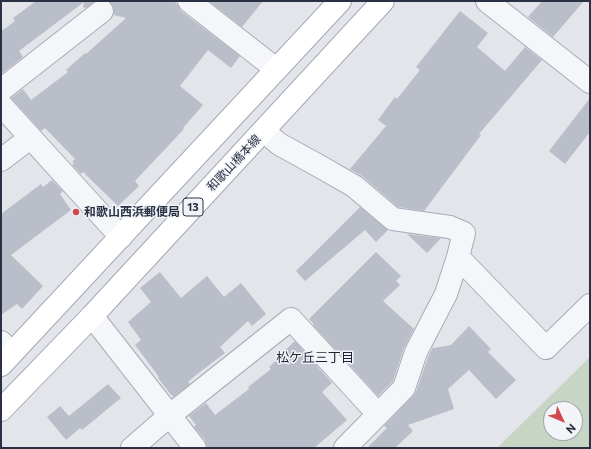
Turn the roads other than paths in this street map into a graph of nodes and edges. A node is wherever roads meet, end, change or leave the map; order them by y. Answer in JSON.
{"nodes":[{"id":1,"x":189,"y":1,"type":"edge"},
{"id":2,"x":340,"y":1,"type":"edge"},
{"id":3,"x":383,"y":1,"type":"edge"},
{"id":4,"x":487,"y":1,"type":"edge"},
{"id":5,"x":102,"y":10,"type":"dead end"},
{"id":6,"x":276,"y":69,"type":"junction"},
{"id":7,"x":590,"y":82,"type":"edge"},
{"id":8,"x":1,"y":90,"type":"edge"},
{"id":9,"x":1,"y":105,"type":"edge"},
{"id":10,"x":264,"y":131,"type":"junction"},
{"id":11,"x":30,"y":138,"type":"junction"},
{"id":12,"x":1,"y":160,"type":"edge"},
{"id":13,"x":121,"y":237,"type":"junction"},
{"id":14,"x":458,"y":257,"type":"junction"},
{"id":15,"x":590,"y":305,"type":"edge"},
{"id":16,"x":92,"y":316,"type":"junction"},
{"id":17,"x":5,"y":353,"type":"edge"},
{"id":18,"x":1,"y":410,"type":"edge"},
{"id":19,"x":377,"y":413,"type":"junction"},
{"id":20,"x":170,"y":416,"type":"junction"},
{"id":21,"x":132,"y":448,"type":"edge"},
{"id":22,"x":195,"y":448,"type":"edge"},
{"id":23,"x":345,"y":448,"type":"edge"}],
"edges":[{"from":1,"to":6,"type":"street"},
{"from":2,"to":6,"type":"main road"},
{"from":3,"to":10,"type":"main road","name":"和歌山橋本線","number":"13"},
{"from":4,"to":7,"type":"street"},
{"from":5,"to":8,"type":"street"},
{"from":6,"to":13,"type":"main road"},
{"from":9,"to":11,"type":"street"},
{"from":10,"to":14,"type":"street"},
{"from":10,"to":16,"type":"main road","name":"和歌山橋本線","number":"13"},
{"from":11,"to":12,"type":"street"},
{"from":11,"to":13,"type":"street"},
{"from":13,"to":17,"type":"main road"},
{"from":14,"to":15,"type":"street"},
{"from":14,"to":19,"type":"street"},
{"from":16,"to":18,"type":"main road","name":"和歌山橋本線","number":"13"},
{"from":16,"to":20,"type":"street"},
{"from":19,"to":20,"type":"street"},
{"from":19,"to":23,"type":"street"},
{"from":20,"to":21,"type":"street"},
{"from":20,"to":22,"type":"street"}]}
